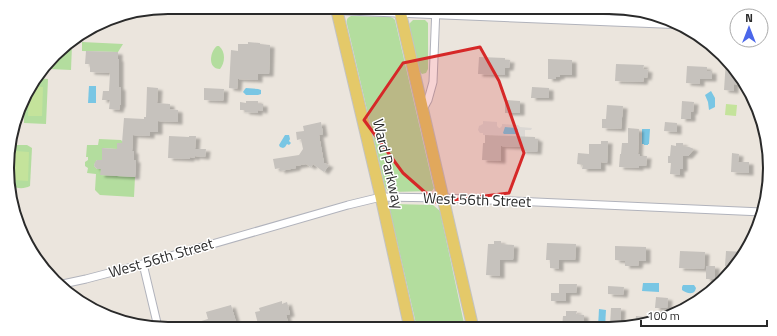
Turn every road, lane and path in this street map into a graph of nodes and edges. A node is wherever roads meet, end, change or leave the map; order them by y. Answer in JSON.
{"nodes":[{"id":1,"x":337,"y":14,"type":"edge"},
{"id":2,"x":401,"y":14,"type":"edge"},
{"id":3,"x":436,"y":14,"type":"edge"},
{"id":4,"x":509,"y":14,"type":"edge"},
{"id":5,"x":659,"y":22,"type":"edge"},
{"id":6,"x":422,"y":109,"type":"junction"},
{"id":7,"x":381,"y":198,"type":"junction"},
{"id":8,"x":443,"y":198,"type":"junction"},
{"id":9,"x":757,"y":212,"type":"edge"},
{"id":10,"x":142,"y":264,"type":"junction"},
{"id":11,"x":65,"y":283,"type":"edge"},
{"id":12,"x":157,"y":322,"type":"edge"},
{"id":13,"x":409,"y":322,"type":"edge"},
{"id":14,"x":472,"y":322,"type":"edge"}],
"edges":[{"from":1,"to":7,"type":"main road","name":"Ward Parkway"},
{"from":2,"to":6,"type":"main road"},
{"from":3,"to":6,"type":"street"},
{"from":4,"to":5,"type":"main road"},
{"from":6,"to":8,"type":"main road"},
{"from":7,"to":8,"type":"street","name":"West 56th Street"},
{"from":7,"to":10,"type":"street","name":"West 56th Street"},
{"from":7,"to":13,"type":"main road","name":"Ward Parkway"},
{"from":8,"to":9,"type":"street","name":"West 56th Street"},
{"from":8,"to":14,"type":"main road"},
{"from":10,"to":11,"type":"street","name":"West 56th Street"},
{"from":10,"to":12,"type":"street"}]}
